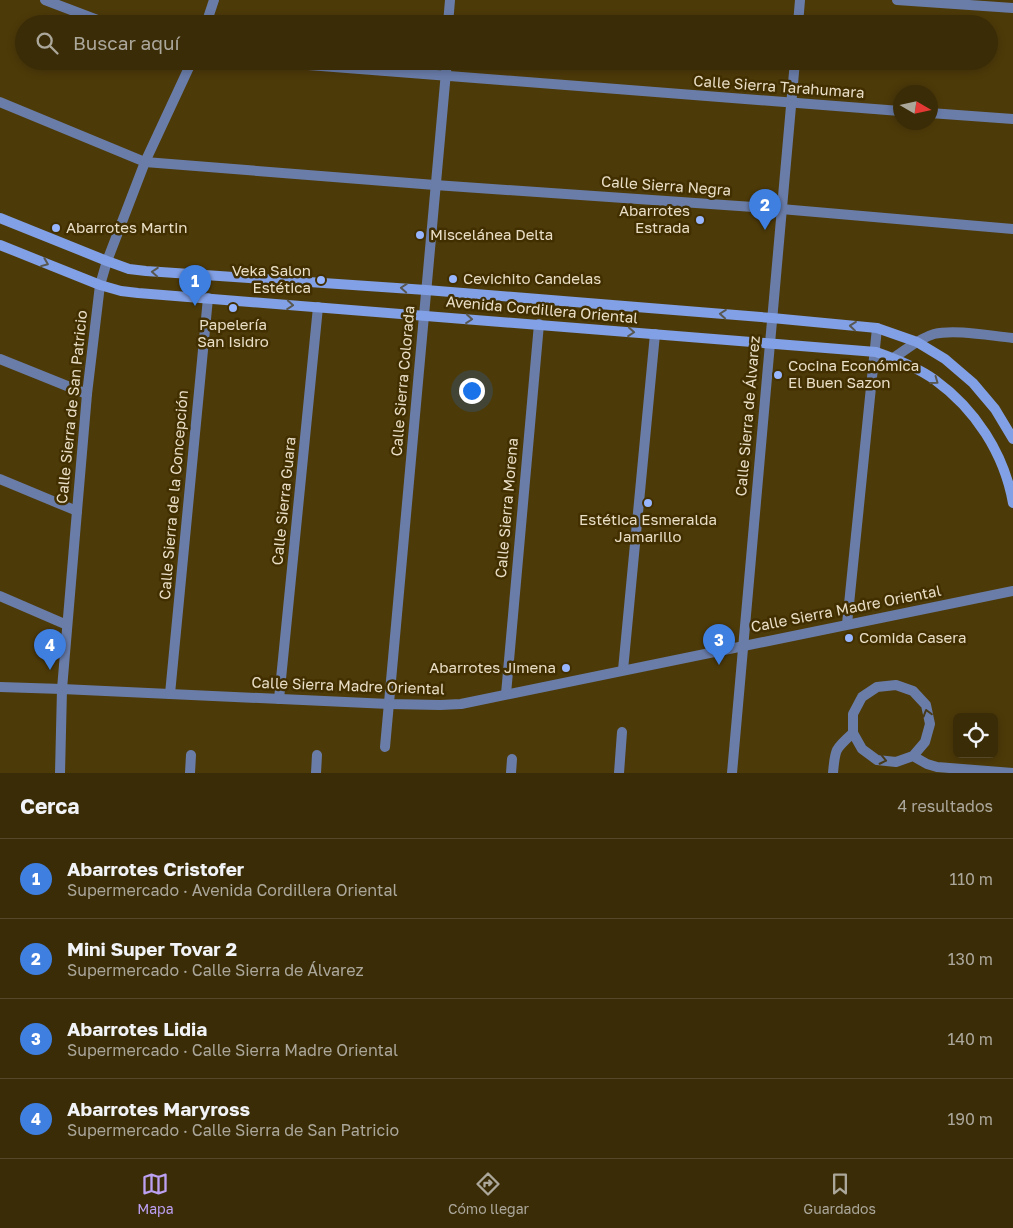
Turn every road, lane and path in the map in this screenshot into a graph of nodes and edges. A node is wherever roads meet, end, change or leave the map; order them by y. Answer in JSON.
{"nodes":[{"id":1,"x":45,"y":0,"type":"edge"},
{"id":2,"x":214,"y":0,"type":"edge"},
{"id":3,"x":450,"y":0,"type":"edge"},
{"id":4,"x":800,"y":0,"type":"edge"},
{"id":5,"x":897,"y":0,"type":"edge"},
{"id":6,"x":1013,"y":8,"type":"edge"},
{"id":7,"x":84,"y":15,"type":"edge"},
{"id":8,"x":209,"y":15,"type":"edge"},
{"id":9,"x":449,"y":15,"type":"edge"},
{"id":10,"x":799,"y":15,"type":"edge"},
{"id":11,"x":188,"y":70,"type":"edge"},
{"id":12,"x":370,"y":70,"type":"edge"},
{"id":13,"x":446,"y":70,"type":"edge"},
{"id":14,"x":794,"y":70,"type":"edge"},
{"id":15,"x":446,"y":76,"type":"junction"},
{"id":16,"x":0,"y":102,"type":"edge"},
{"id":17,"x":791,"y":103,"type":"junction"},
{"id":18,"x":893,"y":110,"type":"edge"},
{"id":19,"x":938,"y":114,"type":"edge"},
{"id":20,"x":1013,"y":119,"type":"edge"},
{"id":21,"x":145,"y":162,"type":"junction"},
{"id":22,"x":435,"y":185,"type":"junction"},
{"id":23,"x":781,"y":210,"type":"junction"},
{"id":24,"x":0,"y":218,"type":"edge"},
{"id":25,"x":1013,"y":229,"type":"edge"},
{"id":26,"x":0,"y":245,"type":"edge"},
{"id":27,"x":107,"y":261,"type":"junction"},
{"id":28,"x":100,"y":285,"type":"junction"},
{"id":29,"x":426,"y":290,"type":"junction"},
{"id":30,"x":208,"y":298,"type":"junction"},
{"id":31,"x":318,"y":307,"type":"junction"},
{"id":32,"x":424,"y":315,"type":"junction"},
{"id":33,"x":772,"y":318,"type":"junction"},
{"id":34,"x":539,"y":324,"type":"junction"},
{"id":35,"x":878,"y":328,"type":"junction"},
{"id":36,"x":655,"y":334,"type":"junction"},
{"id":37,"x":1013,"y":338,"type":"edge"},
{"id":38,"x":917,"y":342,"type":"junction"},
{"id":39,"x":770,"y":343,"type":"junction"},
{"id":40,"x":876,"y":352,"type":"junction"},
{"id":41,"x":893,"y":358,"type":"junction"},
{"id":42,"x":0,"y":359,"type":"edge"},
{"id":43,"x":86,"y":394,"type":"junction"},
{"id":44,"x":1013,"y":440,"type":"edge"},
{"id":45,"x":0,"y":479,"type":"edge"},
{"id":46,"x":1013,"y":503,"type":"edge"},
{"id":47,"x":77,"y":511,"type":"junction"},
{"id":48,"x":1013,"y":591,"type":"edge"},
{"id":49,"x":0,"y":596,"type":"edge"},
{"id":50,"x":847,"y":624,"type":"junction"},
{"id":51,"x":68,"y":625,"type":"junction"},
{"id":52,"x":743,"y":645,"type":"junction"},
{"id":53,"x":623,"y":670,"type":"junction"},
{"id":54,"x":0,"y":687,"type":"edge"},
{"id":55,"x":62,"y":689,"type":"junction"},
{"id":56,"x":170,"y":694,"type":"junction"},
{"id":57,"x":506,"y":694,"type":"junction"},
{"id":58,"x":279,"y":699,"type":"junction"},
{"id":59,"x":389,"y":704,"type":"junction"},
{"id":60,"x":622,"y":732,"type":"dead end"},
{"id":61,"x":853,"y":733,"type":"junction"},
{"id":62,"x":385,"y":748,"type":"dead end"},
{"id":63,"x":191,"y":754,"type":"dead end"},
{"id":64,"x":316,"y":755,"type":"dead end"},
{"id":65,"x":913,"y":756,"type":"junction"},
{"id":66,"x":512,"y":759,"type":"dead end"},
{"id":67,"x":1013,"y":772,"type":"edge"},
{"id":68,"x":60,"y":773,"type":"edge"},
{"id":69,"x":190,"y":773,"type":"edge"},
{"id":70,"x":316,"y":773,"type":"edge"},
{"id":71,"x":511,"y":773,"type":"edge"},
{"id":72,"x":619,"y":773,"type":"edge"},
{"id":73,"x":732,"y":773,"type":"edge"},
{"id":74,"x":832,"y":773,"type":"edge"}],
"edges":[{"from":1,"to":7,"type":"street"},
{"from":2,"to":8,"type":"street"},
{"from":3,"to":9,"type":"street"},
{"from":4,"to":10,"type":"street"},
{"from":5,"to":6,"type":"street"},
{"from":11,"to":21,"type":"street","name":"Calle Sierra de San Patricio"},
{"from":12,"to":15,"type":"street","name":"Calle Sierra Tarahumara"},
{"from":13,"to":15,"type":"street","name":"Calle Sierra Colorada"},
{"from":14,"to":17,"type":"street","name":"Calle Sierra de Álvarez"},
{"from":15,"to":17,"type":"street","name":"Calle Sierra Tarahumara"},
{"from":15,"to":22,"type":"street","name":"Calle Sierra Colorada"},
{"from":16,"to":21,"type":"street"},
{"from":17,"to":18,"type":"street","name":"Calle Sierra Tarahumara"},
{"from":17,"to":23,"type":"street","name":"Calle Sierra de Álvarez"},
{"from":19,"to":20,"type":"street"},
{"from":21,"to":22,"type":"street","name":"Calle Sierra Negra"},
{"from":21,"to":27,"type":"street","name":"Calle Sierra de San Patricio"},
{"from":22,"to":23,"type":"street","name":"Calle Sierra Negra"},
{"from":22,"to":29,"type":"street","name":"Calle Sierra Colorada"},
{"from":23,"to":25,"type":"street","name":"Calle Sierra Negra"},
{"from":23,"to":33,"type":"street","name":"Calle Sierra de Álvarez"},
{"from":24,"to":27,"type":"street","name":"Avenida Cordillera Oriental"},
{"from":26,"to":28,"type":"street","name":"Avenida Cordillera Oriental","one_way":true},
{"from":27,"to":28,"type":"street","name":"Calle Sierra de San Patricio"},
{"from":29,"to":27,"type":"street","name":"Avenida Cordillera Oriental","one_way":true},
{"from":28,"to":30,"type":"street","name":"Avenida Cordillera Oriental"},
{"from":28,"to":43,"type":"street","name":"Calle Sierra de San Patricio"},
{"from":29,"to":32,"type":"street","name":"Calle Sierra Colorada"},
{"from":33,"to":29,"type":"street","name":"Avenida Cordillera Oriental","one_way":true},
{"from":30,"to":31,"type":"street","name":"Avenida Cordillera Oriental","one_way":true},
{"from":30,"to":56,"type":"street","name":"Calle Sierra de la Concepción"},
{"from":31,"to":32,"type":"street","name":"Avenida Cordillera Oriental"},
{"from":31,"to":58,"type":"street","name":"Calle Sierra Guara"},
{"from":32,"to":34,"type":"street","name":"Avenida Cordillera Oriental","one_way":true},
{"from":32,"to":59,"type":"street","name":"Calle Sierra Colorada"},
{"from":35,"to":33,"type":"street","name":"Avenida Cordillera Oriental","one_way":true},
{"from":33,"to":39,"type":"street","name":"Calle Sierra de Álvarez"},
{"from":34,"to":36,"type":"street","name":"Avenida Cordillera Oriental","one_way":true},
{"from":34,"to":57,"type":"street","name":"Calle Sierra Morena"},
{"from":35,"to":38,"type":"street","name":"Avenida Cordillera Oriental"},
{"from":35,"to":40,"type":"street"},
{"from":36,"to":39,"type":"street","name":"Avenida Cordillera Oriental"},
{"from":36,"to":53,"type":"street"},
{"from":37,"to":38,"type":"street"},
{"from":38,"to":41,"type":"street"},
{"from":38,"to":44,"type":"street","name":"Avenida Cordillera Oriental"},
{"from":39,"to":40,"type":"street","name":"Avenida Cordillera Oriental"},
{"from":39,"to":52,"type":"street","name":"Calle Sierra de Álvarez"},
{"from":40,"to":41,"type":"street","name":"Avenida Cordillera Oriental"},
{"from":40,"to":50,"type":"street"},
{"from":41,"to":46,"type":"street","name":"Avenida Cordillera Oriental","one_way":true},
{"from":42,"to":43,"type":"street"},
{"from":43,"to":47,"type":"street","name":"Calle Sierra de San Patricio"},
{"from":45,"to":47,"type":"street"},
{"from":47,"to":51,"type":"street","name":"Calle Sierra de San Patricio"},
{"from":48,"to":50,"type":"street","name":"Calle Sierra Madre Oriental"},
{"from":49,"to":51,"type":"street"},
{"from":50,"to":52,"type":"street","name":"Calle Sierra Madre Oriental"},
{"from":51,"to":55,"type":"street","name":"Calle Sierra de San Patricio"},
{"from":52,"to":53,"type":"street","name":"Calle Sierra Madre Oriental"},
{"from":52,"to":73,"type":"street","name":"Calle Sierra de Álvarez"},
{"from":53,"to":57,"type":"street","name":"Calle Sierra Madre Oriental"},
{"from":54,"to":55,"type":"street","name":"Calle Sierra Madre Oriental"},
{"from":55,"to":56,"type":"street","name":"Calle Sierra Madre Oriental"},
{"from":55,"to":68,"type":"street","name":"Calle Sierra de San Patricio"},
{"from":56,"to":58,"type":"street","name":"Calle Sierra Madre Oriental"},
{"from":57,"to":59,"type":"street","name":"Calle Sierra Madre Oriental"},
{"from":58,"to":59,"type":"street","name":"Calle Sierra Madre Oriental"},
{"from":59,"to":62,"type":"street","name":"Calle Sierra Colorada"},
{"from":60,"to":72,"type":"street"},
{"from":61,"to":65,"type":"street","one_way":true},
{"from":65,"to":61,"type":"street","one_way":true},
{"from":61,"to":74,"type":"street"},
{"from":63,"to":69,"type":"street"},
{"from":64,"to":70,"type":"street"},
{"from":65,"to":67,"type":"street"},
{"from":66,"to":71,"type":"street"}]}
